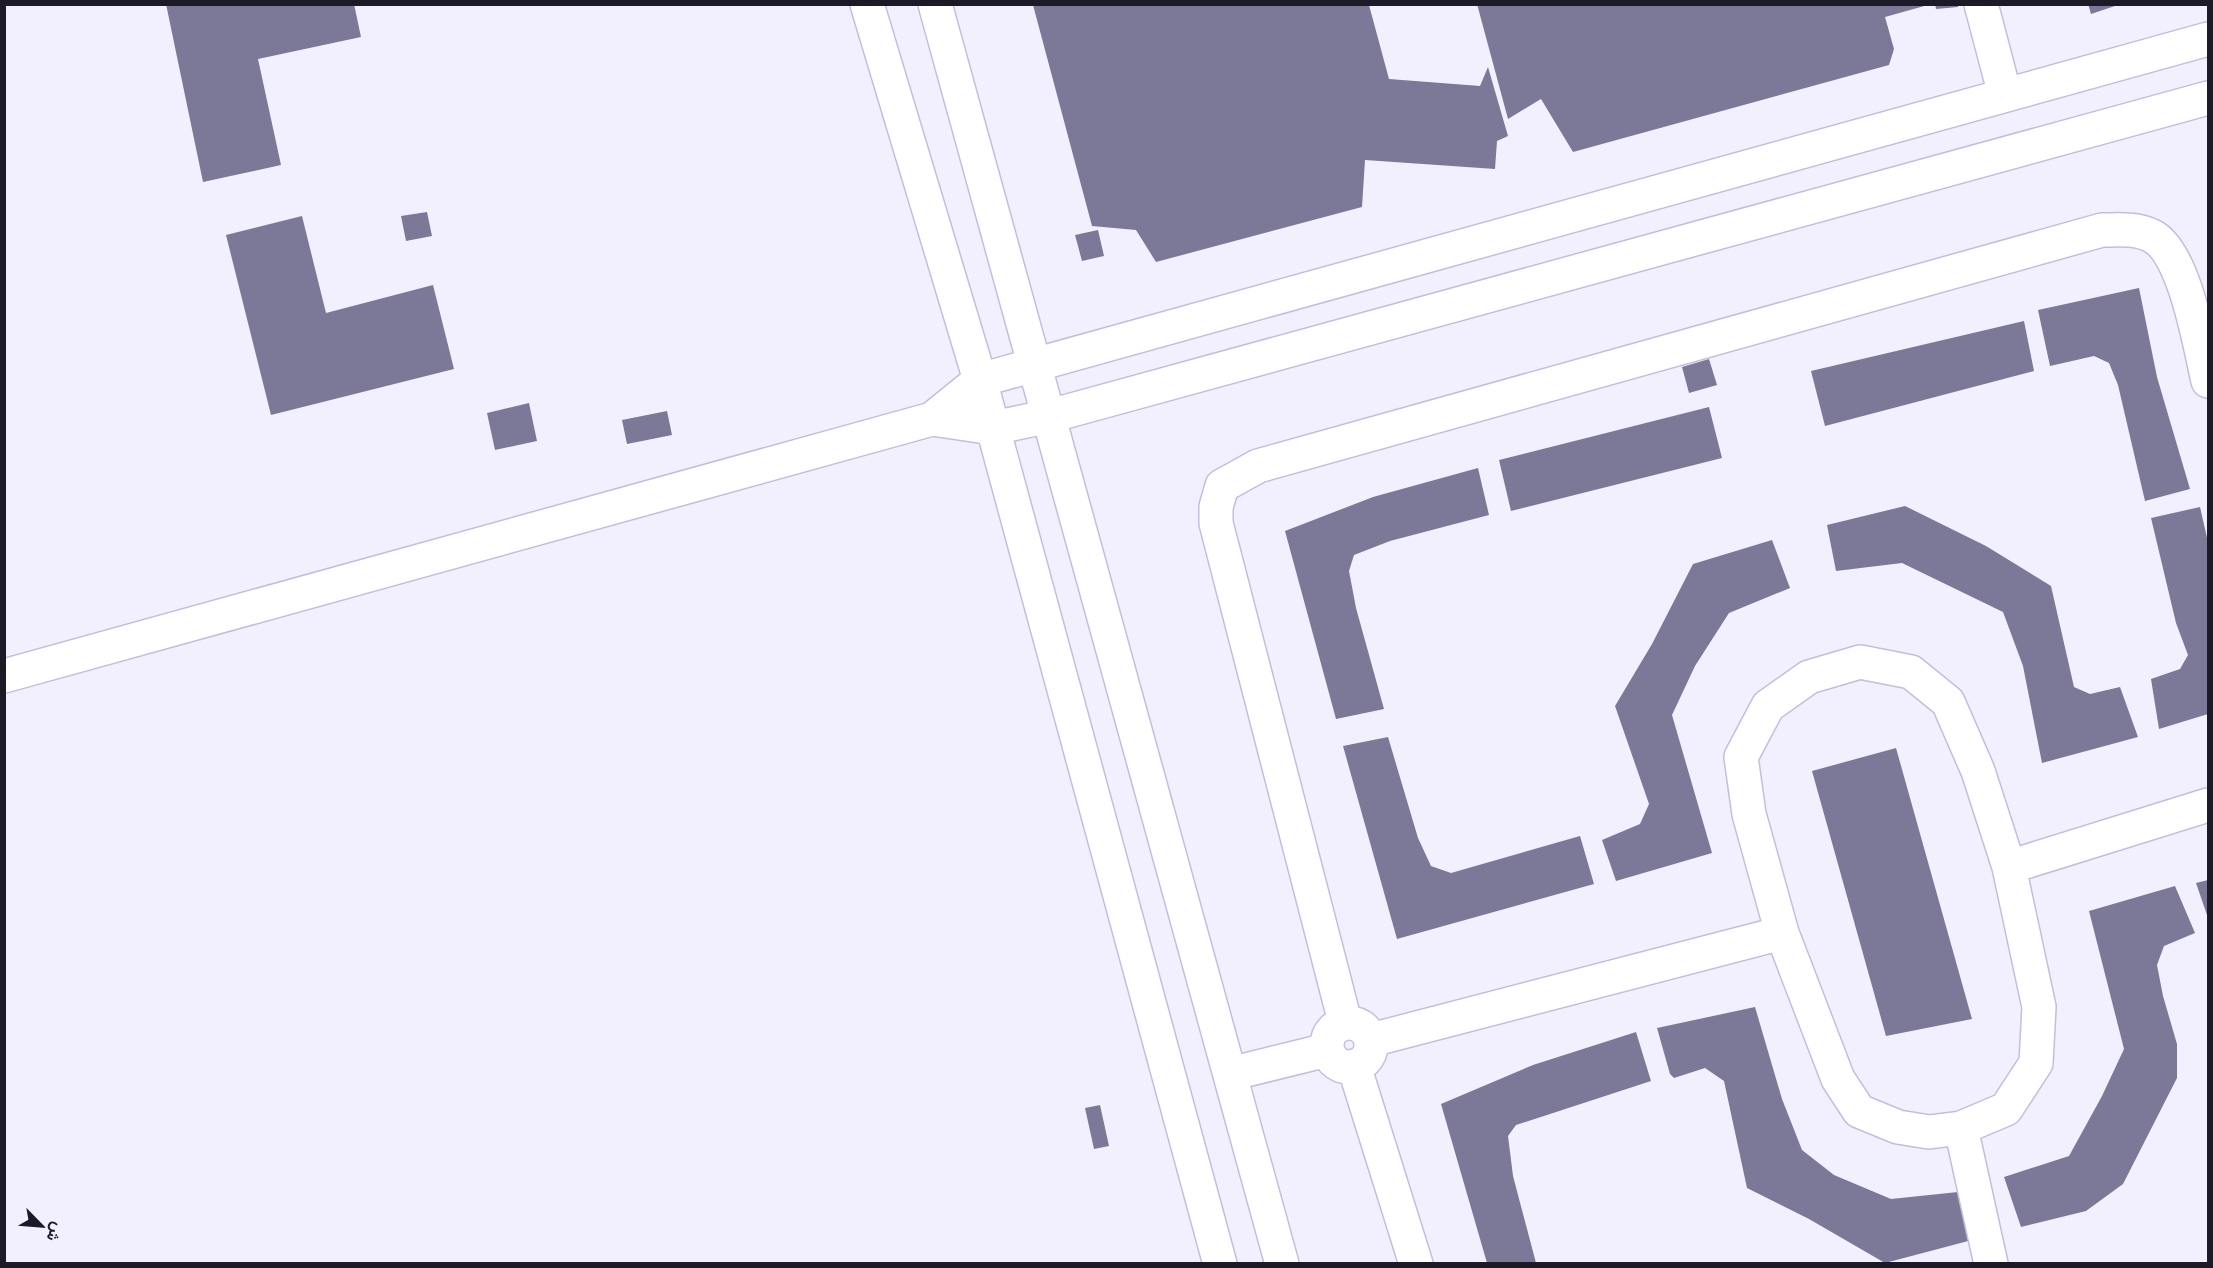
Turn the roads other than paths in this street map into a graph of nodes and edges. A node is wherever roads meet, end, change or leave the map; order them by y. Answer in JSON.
{"nodes":[{"id":1,"x":867,"y":4,"type":"edge"},
{"id":2,"x":935,"y":4,"type":"edge"},
{"id":3,"x":1981,"y":4,"type":"edge"},
{"id":4,"x":2208,"y":39,"type":"edge"},
{"id":5,"x":2005,"y":95,"type":"junction"},
{"id":6,"x":2208,"y":98,"type":"edge"},
{"id":7,"x":1034,"y":364,"type":"junction"},
{"id":8,"x":980,"y":380,"type":"junction"},
{"id":9,"x":2208,"y":381,"type":"edge"},
{"id":10,"x":1050,"y":416,"type":"junction"},
{"id":11,"x":932,"y":419,"type":"junction"},
{"id":12,"x":993,"y":428,"type":"junction"},
{"id":13,"x":4,"y":676,"type":"edge"},
{"id":14,"x":2208,"y":805,"type":"edge"},
{"id":15,"x":2009,"y":867,"type":"junction"},
{"id":16,"x":1782,"y":933,"type":"junction"},
{"id":17,"x":1349,"y":1045,"type":"junction"},
{"id":18,"x":1230,"y":1074,"type":"junction"},
{"id":19,"x":1961,"y":1128,"type":"junction"},
{"id":20,"x":1220,"y":1263,"type":"edge"},
{"id":21,"x":1282,"y":1263,"type":"edge"},
{"id":22,"x":1416,"y":1263,"type":"edge"},
{"id":23,"x":1991,"y":1263,"type":"edge"}],
"edges":[{"from":1,"to":8,"type":"street"},
{"from":2,"to":7,"type":"street"},
{"from":3,"to":5,"type":"street"},
{"from":4,"to":5,"type":"street"},
{"from":5,"to":7,"type":"street"},
{"from":6,"to":10,"type":"street"},
{"from":7,"to":8,"type":"street"},
{"from":7,"to":10,"type":"street"},
{"from":8,"to":11,"type":"street"},
{"from":8,"to":12,"type":"street"},
{"from":9,"to":17,"type":"street"},
{"from":10,"to":12,"type":"street"},
{"from":10,"to":18,"type":"street"},
{"from":11,"to":12,"type":"street"},
{"from":11,"to":13,"type":"street"},
{"from":12,"to":20,"type":"street"},
{"from":14,"to":15,"type":"street"},
{"from":15,"to":16,"type":"street"},
{"from":15,"to":19,"type":"street"},
{"from":16,"to":17,"type":"street"},
{"from":16,"to":19,"type":"street"},
{"from":17,"to":18,"type":"street"},
{"from":17,"to":22,"type":"street"},
{"from":18,"to":21,"type":"street"},
{"from":19,"to":23,"type":"street"}]}
